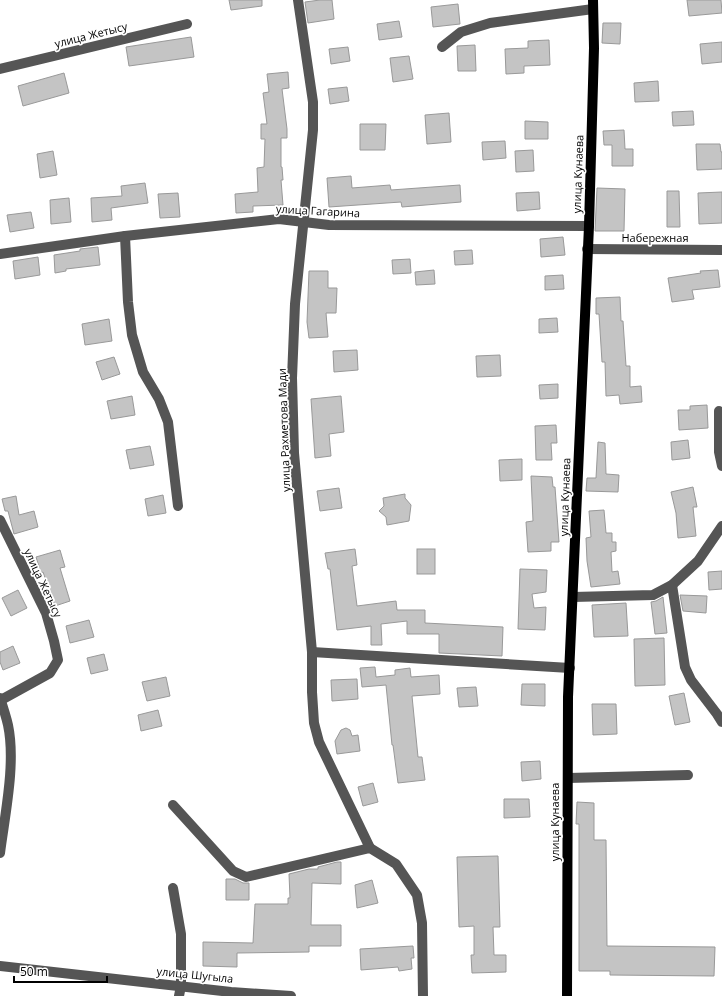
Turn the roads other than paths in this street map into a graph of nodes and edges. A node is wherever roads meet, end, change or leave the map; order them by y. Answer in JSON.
{"nodes":[{"id":1,"x":298,"y":0,"type":"edge"},
{"id":2,"x":593,"y":5,"type":"edge"},
{"id":3,"x":187,"y":24,"type":"dead end"},
{"id":4,"x":442,"y":47,"type":"dead end"},
{"id":5,"x":0,"y":70,"type":"edge"},
{"id":6,"x":303,"y":223,"type":"junction"},
{"id":7,"x":589,"y":226,"type":"junction"},
{"id":8,"x":125,"y":236,"type":"junction"},
{"id":9,"x":588,"y":249,"type":"junction"},
{"id":10,"x":722,"y":250,"type":"edge"},
{"id":11,"x":0,"y":254,"type":"edge"},
{"id":12,"x":719,"y":411,"type":"dead end"},
{"id":13,"x":722,"y":466,"type":"edge"},
{"id":14,"x":178,"y":506,"type":"dead end"},
{"id":15,"x":0,"y":520,"type":"edge"},
{"id":16,"x":722,"y":526,"type":"edge"},
{"id":17,"x":672,"y":585,"type":"junction"},
{"id":18,"x":573,"y":597,"type":"junction"},
{"id":19,"x":312,"y":652,"type":"junction"},
{"id":20,"x":570,"y":668,"type":"junction"},
{"id":21,"x":0,"y":699,"type":"edge"},
{"id":22,"x":722,"y":722,"type":"edge"},
{"id":23,"x":688,"y":775,"type":"dead end"},
{"id":24,"x":568,"y":778,"type":"junction"},
{"id":25,"x":173,"y":805,"type":"dead end"},
{"id":26,"x":370,"y":848,"type":"junction"},
{"id":27,"x":0,"y":853,"type":"edge"},
{"id":28,"x":173,"y":888,"type":"dead end"},
{"id":29,"x":0,"y":966,"type":"edge"},
{"id":30,"x":180,"y":991,"type":"edge"},
{"id":31,"x":231,"y":994,"type":"edge"},
{"id":32,"x":291,"y":996,"type":"edge"},
{"id":33,"x":423,"y":996,"type":"edge"},
{"id":34,"x":567,"y":996,"type":"edge"}],
"edges":[{"from":1,"to":6,"type":"street","name":"улица Рахметова Мади"},
{"from":2,"to":4,"type":"street"},
{"from":2,"to":7,"type":"main road","name":"улица Кунаева"},
{"from":3,"to":5,"type":"street","name":"улица Жетысу"},
{"from":6,"to":7,"type":"street","name":"улица Гагарина"},
{"from":6,"to":8,"type":"street","name":"улица Гагарина"},
{"from":6,"to":19,"type":"street","name":"улица Рахметова Мади"},
{"from":7,"to":9,"type":"main road","name":"улица Кунаева"},
{"from":8,"to":11,"type":"street","name":"улица Гагарина"},
{"from":8,"to":14,"type":"street"},
{"from":9,"to":10,"type":"street","name":"Набережная"},
{"from":9,"to":18,"type":"main road","name":"улица Кунаева"},
{"from":12,"to":13,"type":"street"},
{"from":15,"to":21,"type":"street","name":"улица Жетысу"},
{"from":16,"to":17,"type":"street"},
{"from":17,"to":18,"type":"street"},
{"from":17,"to":22,"type":"street"},
{"from":18,"to":20,"type":"main road","name":"улица Кунаева"},
{"from":19,"to":20,"type":"street"},
{"from":19,"to":26,"type":"street","name":"улица Рахметова Мади"},
{"from":20,"to":24,"type":"main road","name":"улица Кунаева"},
{"from":21,"to":27,"type":"street"},
{"from":23,"to":24,"type":"street"},
{"from":24,"to":34,"type":"main road","name":"улица Кунаева"},
{"from":25,"to":26,"type":"street"},
{"from":26,"to":33,"type":"street"},
{"from":28,"to":30,"type":"street"},
{"from":29,"to":30,"type":"street","name":"улица Шугыла"},
{"from":30,"to":31,"type":"street","name":"улица Шугыла"},
{"from":31,"to":32,"type":"street","name":"улица Шугыла"}]}
